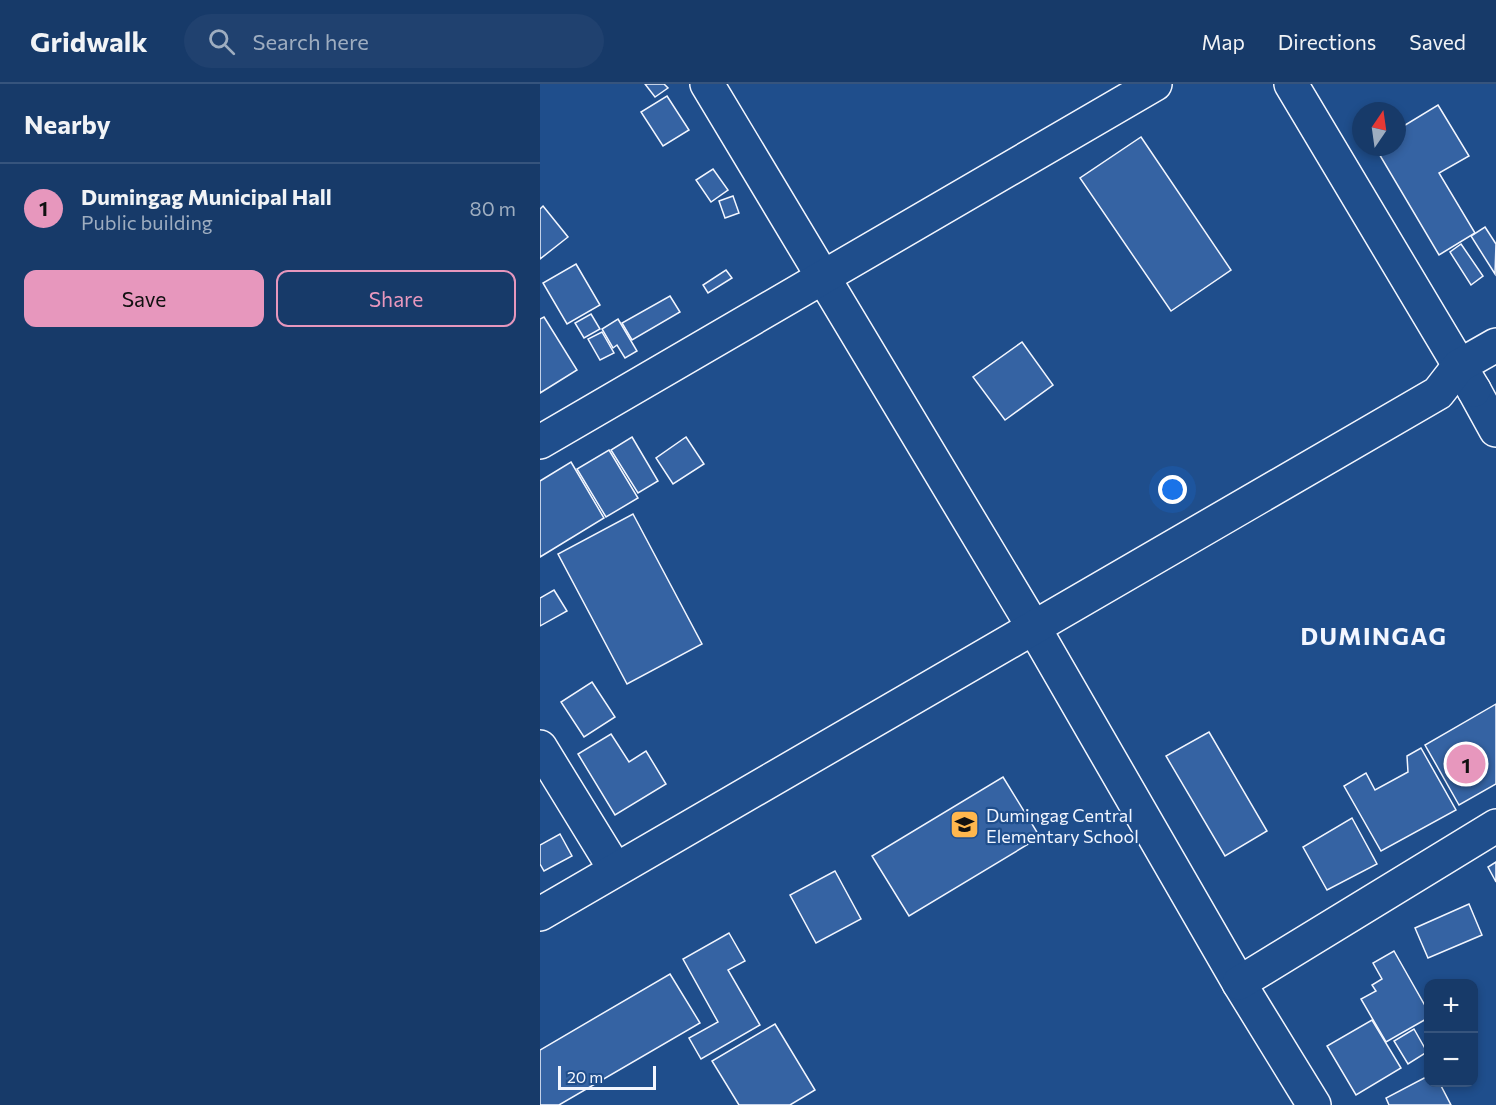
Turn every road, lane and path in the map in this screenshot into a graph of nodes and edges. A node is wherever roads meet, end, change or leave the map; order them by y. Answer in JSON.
{"nodes":[{"id":1,"x":707,"y":84,"type":"edge"},
{"id":2,"x":1155,"y":84,"type":"edge"},
{"id":3,"x":1291,"y":84,"type":"edge"},
{"id":4,"x":822,"y":279,"type":"junction"},
{"id":5,"x":1496,"y":345,"type":"edge"},
{"id":6,"x":1476,"y":378,"type":"edge"},
{"id":7,"x":1496,"y":430,"type":"edge"},
{"id":8,"x":540,"y":442,"type":"edge"},
{"id":9,"x":1034,"y":628,"type":"junction"},
{"id":10,"x":540,"y":747,"type":"edge"},
{"id":11,"x":1496,"y":826,"type":"edge"},
{"id":12,"x":615,"y":869,"type":"junction"},
{"id":13,"x":540,"y":914,"type":"edge"},
{"id":14,"x":1239,"y":983,"type":"junction"},
{"id":15,"x":1314,"y":1105,"type":"edge"}],
"edges":[{"from":1,"to":4,"type":"street"},
{"from":2,"to":4,"type":"street"},
{"from":3,"to":6,"type":"street"},
{"from":4,"to":8,"type":"street"},
{"from":4,"to":9,"type":"street"},
{"from":5,"to":6,"type":"street"},
{"from":6,"to":7,"type":"street"},
{"from":6,"to":9,"type":"street"},
{"from":9,"to":12,"type":"street"},
{"from":9,"to":14,"type":"street"},
{"from":10,"to":12,"type":"street"},
{"from":11,"to":14,"type":"street"},
{"from":12,"to":13,"type":"street"},
{"from":14,"to":15,"type":"street"}]}
